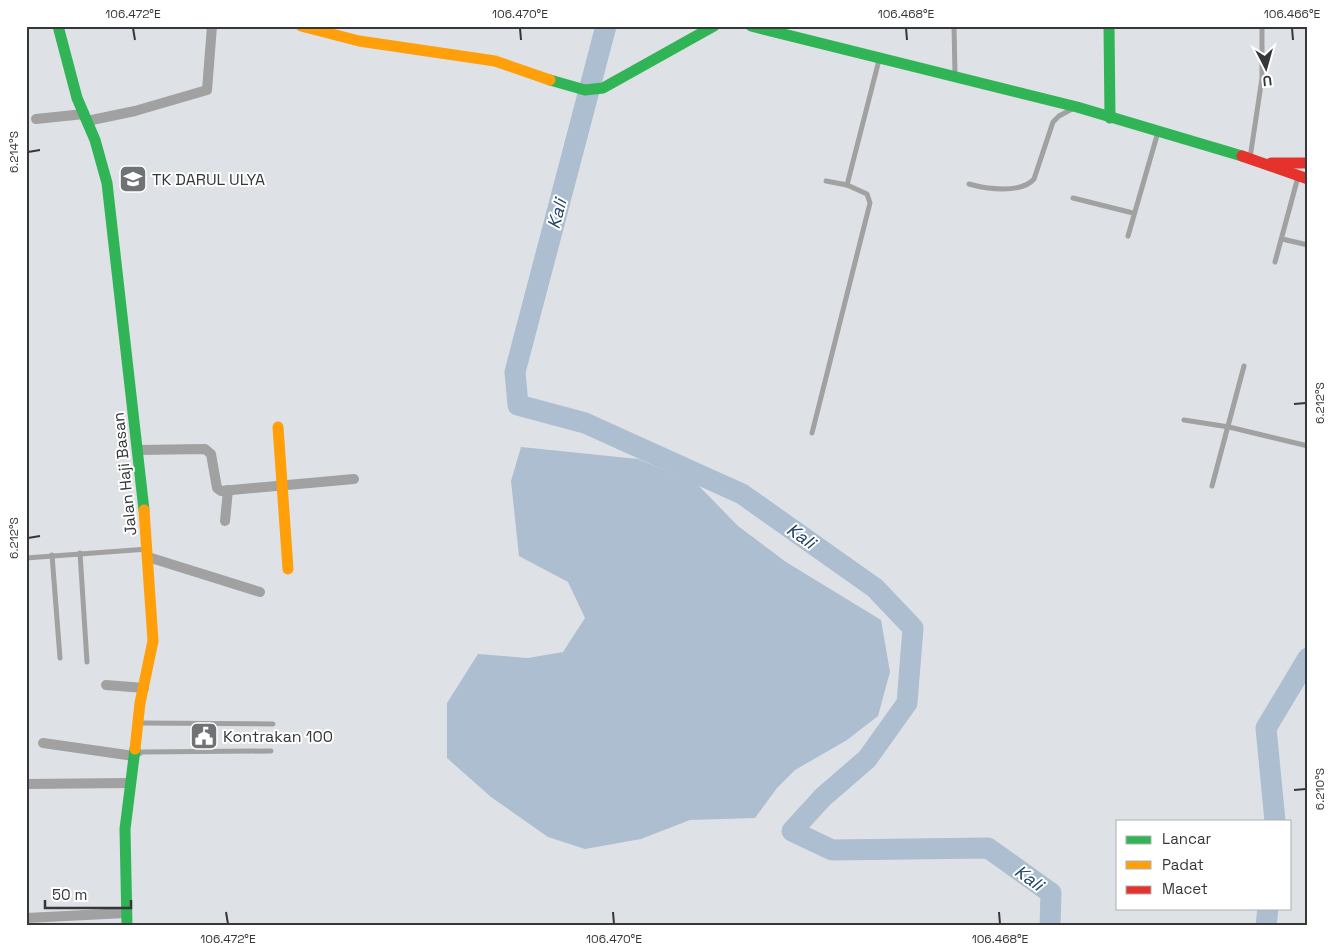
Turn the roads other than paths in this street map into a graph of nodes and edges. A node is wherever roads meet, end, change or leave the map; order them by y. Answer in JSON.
{"nodes":[{"id":1,"x":58,"y":26,"type":"edge"},
{"id":2,"x":212,"y":26,"type":"edge"},
{"id":3,"x":301,"y":26,"type":"edge"},
{"id":4,"x":714,"y":26,"type":"edge"},
{"id":5,"x":751,"y":26,"type":"edge"},
{"id":6,"x":954,"y":26,"type":"edge"},
{"id":7,"x":1109,"y":26,"type":"edge"},
{"id":8,"x":1262,"y":26,"type":"edge"},
{"id":9,"x":879,"y":59,"type":"junction"},
{"id":10,"x":955,"y":76,"type":"junction"},
{"id":11,"x":1077,"y":107,"type":"junction"},
{"id":12,"x":86,"y":117,"type":"junction"},
{"id":13,"x":1110,"y":118,"type":"junction"},
{"id":14,"x":36,"y":119,"type":"dead end"},
{"id":15,"x":1158,"y":132,"type":"junction"},
{"id":16,"x":1250,"y":158,"type":"junction"},
{"id":17,"x":1265,"y":163,"type":"junction"},
{"id":18,"x":1305,"y":163,"type":"edge"},
{"id":19,"x":1303,"y":178,"type":"edge"},
{"id":20,"x":826,"y":181,"type":"dead end"},
{"id":21,"x":969,"y":184,"type":"dead end"},
{"id":22,"x":847,"y":185,"type":"junction"},
{"id":23,"x":1073,"y":198,"type":"dead end"},
{"id":24,"x":1133,"y":213,"type":"junction"},
{"id":25,"x":1128,"y":236,"type":"dead end"},
{"id":26,"x":1282,"y":239,"type":"junction"},
{"id":27,"x":1308,"y":245,"type":"edge"},
{"id":28,"x":1275,"y":262,"type":"dead end"},
{"id":29,"x":1244,"y":366,"type":"dead end"},
{"id":30,"x":1184,"y":420,"type":"dead end"},
{"id":31,"x":278,"y":427,"type":"dead end"},
{"id":32,"x":1229,"y":427,"type":"junction"},
{"id":33,"x":812,"y":433,"type":"dead end"},
{"id":34,"x":1308,"y":446,"type":"edge"},
{"id":35,"x":138,"y":450,"type":"junction"},
{"id":36,"x":354,"y":478,"type":"dead end"},
{"id":37,"x":282,"y":484,"type":"junction"},
{"id":38,"x":1212,"y":486,"type":"dead end"},
{"id":39,"x":228,"y":490,"type":"junction"},
{"id":40,"x":225,"y":521,"type":"dead end"},
{"id":41,"x":80,"y":553,"type":"junction"},
{"id":42,"x":148,"y":553,"type":"junction"},
{"id":43,"x":52,"y":555,"type":"junction"},
{"id":44,"x":26,"y":558,"type":"edge"},
{"id":45,"x":288,"y":569,"type":"dead end"},
{"id":46,"x":260,"y":592,"type":"dead end"},
{"id":47,"x":60,"y":658,"type":"dead end"},
{"id":48,"x":87,"y":662,"type":"dead end"},
{"id":49,"x":106,"y":685,"type":"dead end"},
{"id":50,"x":144,"y":688,"type":"junction"},
{"id":51,"x":138,"y":723,"type":"junction"},
{"id":52,"x":273,"y":724,"type":"dead end"},
{"id":53,"x":43,"y":743,"type":"dead end"},
{"id":54,"x":271,"y":751,"type":"dead end"},
{"id":55,"x":134,"y":756,"type":"junction"},
{"id":56,"x":26,"y":784,"type":"edge"},
{"id":57,"x":130,"y":784,"type":"junction"},
{"id":58,"x":126,"y":913,"type":"junction"},
{"id":59,"x":26,"y":918,"type":"edge"},
{"id":60,"x":126,"y":926,"type":"edge"}],
"edges":[{"from":1,"to":12,"type":"street","name":"Jalan Haji Basan"},
{"from":2,"to":12,"type":"street"},
{"from":3,"to":4,"type":"street"},
{"from":5,"to":9,"type":"street"},
{"from":6,"to":10,"type":"lane"},
{"from":7,"to":13,"type":"street"},
{"from":8,"to":16,"type":"lane"},
{"from":9,"to":10,"type":"street"},
{"from":9,"to":22,"type":"lane"},
{"from":10,"to":11,"type":"street"},
{"from":11,"to":13,"type":"street"},
{"from":11,"to":21,"type":"lane"},
{"from":12,"to":14,"type":"street"},
{"from":12,"to":35,"type":"street","name":"Jalan Haji Basan"},
{"from":13,"to":15,"type":"street"},
{"from":15,"to":16,"type":"street"},
{"from":15,"to":24,"type":"lane"},
{"from":16,"to":17,"type":"street"},
{"from":17,"to":18,"type":"street"},
{"from":17,"to":19,"type":"street"},
{"from":18,"to":19,"type":"lane"},
{"from":19,"to":26,"type":"lane"},
{"from":20,"to":22,"type":"lane"},
{"from":22,"to":33,"type":"lane"},
{"from":23,"to":24,"type":"lane"},
{"from":24,"to":25,"type":"lane"},
{"from":26,"to":27,"type":"lane"},
{"from":26,"to":28,"type":"lane"},
{"from":29,"to":32,"type":"lane"},
{"from":30,"to":32,"type":"lane"},
{"from":31,"to":37,"type":"street"},
{"from":32,"to":34,"type":"lane"},
{"from":32,"to":38,"type":"lane"},
{"from":35,"to":39,"type":"street"},
{"from":35,"to":42,"type":"street","name":"Jalan Haji Basan"},
{"from":36,"to":37,"type":"street"},
{"from":37,"to":39,"type":"street"},
{"from":37,"to":45,"type":"street"},
{"from":39,"to":40,"type":"street"},
{"from":41,"to":42,"type":"lane"},
{"from":41,"to":43,"type":"lane"},
{"from":41,"to":48,"type":"lane"},
{"from":42,"to":46,"type":"street"},
{"from":42,"to":50,"type":"street","name":"Jalan Haji Basan"},
{"from":43,"to":44,"type":"lane"},
{"from":43,"to":47,"type":"lane"},
{"from":49,"to":50,"type":"street"},
{"from":50,"to":51,"type":"street","name":"Jalan Haji Basan"},
{"from":51,"to":52,"type":"lane"},
{"from":51,"to":55,"type":"street","name":"Jalan Haji Basan"},
{"from":53,"to":55,"type":"street"},
{"from":54,"to":55,"type":"lane"},
{"from":55,"to":57,"type":"street","name":"Jalan Haji Basan"},
{"from":56,"to":57,"type":"street"},
{"from":57,"to":58,"type":"street","name":"Jalan Haji Basan"},
{"from":58,"to":59,"type":"street"},
{"from":58,"to":60,"type":"street","name":"Jalan Haji Basan"}]}
